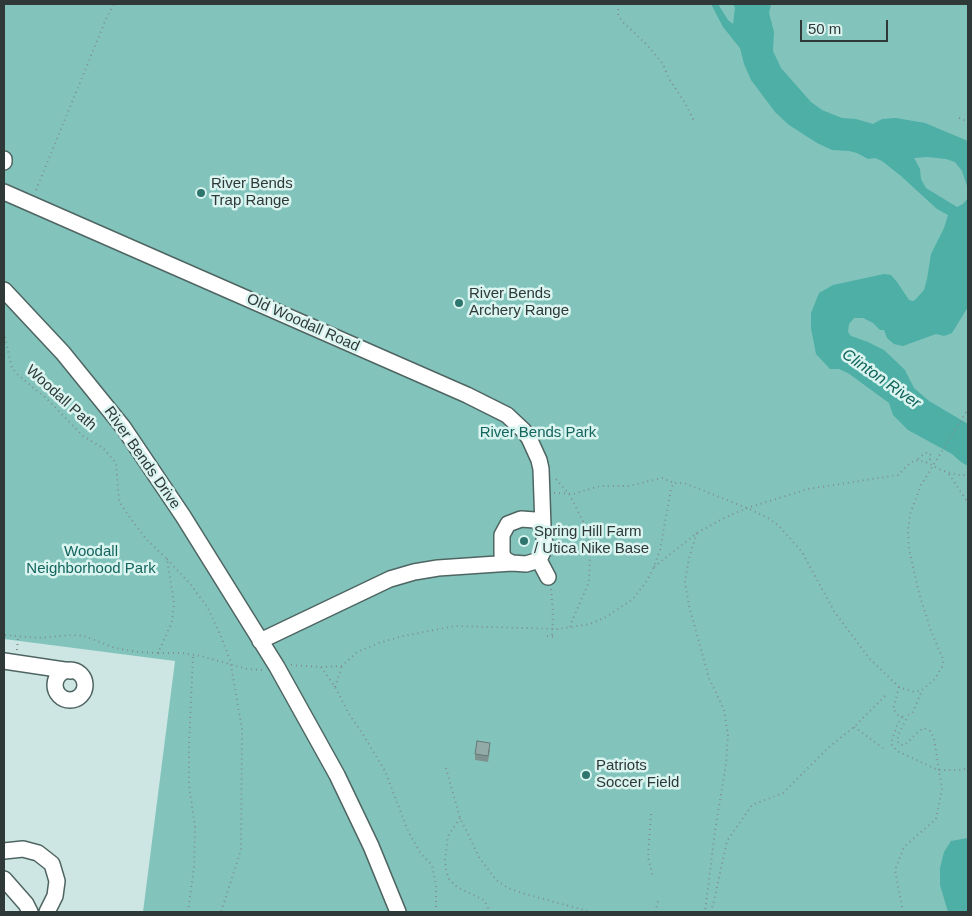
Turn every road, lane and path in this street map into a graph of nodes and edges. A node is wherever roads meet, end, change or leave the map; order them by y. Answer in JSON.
{"nodes":[{"id":1,"x":114,"y":4,"type":"edge"},
{"id":2,"x":618,"y":4,"type":"edge"},
{"id":3,"x":959,"y":118,"type":"dead end"},
{"id":4,"x":694,"y":121,"type":"dead end"},
{"id":5,"x":968,"y":122,"type":"edge"},
{"id":6,"x":4,"y":192,"type":"edge"},
{"id":7,"x":30,"y":203,"type":"junction"},
{"id":8,"x":4,"y":290,"type":"edge"},
{"id":9,"x":4,"y":332,"type":"edge"},
{"id":10,"x":968,"y":410,"type":"edge"},
{"id":11,"x":917,"y":460,"type":"junction"},
{"id":12,"x":926,"y":463,"type":"junction"},
{"id":13,"x":932,"y":466,"type":"junction"},
{"id":14,"x":541,"y":469,"type":"junction"},
{"id":15,"x":948,"y":472,"type":"junction"},
{"id":16,"x":968,"y":475,"type":"edge"},
{"id":17,"x":674,"y":482,"type":"junction"},
{"id":18,"x":569,"y":494,"type":"junction"},
{"id":19,"x":542,"y":500,"type":"junction"},
{"id":20,"x":968,"y":503,"type":"edge"},
{"id":21,"x":746,"y":508,"type":"junction"},
{"id":22,"x":528,"y":519,"type":"junction"},
{"id":23,"x":543,"y":527,"type":"junction"},
{"id":24,"x":697,"y":533,"type":"junction"},
{"id":25,"x":501,"y":551,"type":"junction"},
{"id":26,"x":167,"y":560,"type":"junction"},
{"id":27,"x":539,"y":560,"type":"junction"},
{"id":28,"x":512,"y":563,"type":"junction"},
{"id":29,"x":495,"y":565,"type":"junction"},
{"id":30,"x":654,"y":567,"type":"junction"},
{"id":31,"x":548,"y":577,"type":"joint"},
{"id":32,"x":569,"y":628,"type":"junction"},
{"id":33,"x":553,"y":629,"type":"junction"},
{"id":34,"x":4,"y":635,"type":"edge"},
{"id":35,"x":548,"y":636,"type":"dead end"},
{"id":36,"x":18,"y":637,"type":"junction"},
{"id":37,"x":552,"y":637,"type":"junction"},
{"id":38,"x":558,"y":637,"type":"dead end"},
{"id":39,"x":260,"y":641,"type":"junction"},
{"id":40,"x":158,"y":653,"type":"junction"},
{"id":41,"x":193,"y":654,"type":"junction"},
{"id":42,"x":10,"y":659,"type":"edge"},
{"id":43,"x":230,"y":664,"type":"junction"},
{"id":44,"x":288,"y":665,"type":"dead end"},
{"id":45,"x":342,"y":666,"type":"junction"},
{"id":46,"x":321,"y":667,"type":"junction"},
{"id":47,"x":47,"y":668,"type":"junction"},
{"id":48,"x":267,"y":669,"type":"dead end"},
{"id":49,"x":71,"y":670,"type":"junction"},
{"id":50,"x":335,"y":687,"type":"junction"},
{"id":51,"x":899,"y":687,"type":"junction"},
{"id":52,"x":56,"y":689,"type":"junction"},
{"id":53,"x":922,"y":690,"type":"junction"},
{"id":54,"x":887,"y":694,"type":"dead end"},
{"id":55,"x":908,"y":716,"type":"junction"},
{"id":56,"x":902,"y":717,"type":"junction"},
{"id":57,"x":854,"y":727,"type":"junction"},
{"id":58,"x":883,"y":748,"type":"dead end"},
{"id":59,"x":446,"y":768,"type":"dead end"},
{"id":60,"x":968,"y":768,"type":"edge"},
{"id":61,"x":938,"y":770,"type":"junction"},
{"id":62,"x":651,"y":814,"type":"dead end"},
{"id":63,"x":460,"y":818,"type":"junction"},
{"id":64,"x":4,"y":851,"type":"edge"},
{"id":65,"x":653,"y":877,"type":"dead end"},
{"id":66,"x":4,"y":879,"type":"edge"},
{"id":67,"x":658,"y":901,"type":"dead end"},
{"id":68,"x":30,"y":912,"type":"edge"},
{"id":69,"x":47,"y":912,"type":"edge"},
{"id":70,"x":188,"y":912,"type":"edge"},
{"id":71,"x":221,"y":912,"type":"edge"},
{"id":72,"x":398,"y":912,"type":"edge"},
{"id":73,"x":436,"y":912,"type":"edge"},
{"id":74,"x":490,"y":912,"type":"edge"},
{"id":75,"x":591,"y":912,"type":"edge"},
{"id":76,"x":655,"y":912,"type":"edge"},
{"id":77,"x":705,"y":912,"type":"edge"},
{"id":78,"x":710,"y":912,"type":"edge"},
{"id":79,"x":903,"y":912,"type":"edge"}],
"edges":[{"from":1,"to":7,"type":"path"},
{"from":2,"to":4,"type":"path"},
{"from":3,"to":5,"type":"path"},
{"from":6,"to":7,"type":"street","name":"Old Woodall Road"},
{"from":7,"to":14,"type":"street","name":"Old Woodall Road"},
{"from":8,"to":39,"type":"street","name":"River Bends Drive"},
{"from":9,"to":26,"type":"path","name":"Woodall Path"},
{"from":10,"to":13,"type":"path"},
{"from":11,"to":12,"type":"path"},
{"from":11,"to":12,"type":"path"},
{"from":11,"to":21,"type":"path"},
{"from":12,"to":13,"type":"path"},
{"from":13,"to":15,"type":"path"},
{"from":13,"to":53,"type":"path"},
{"from":14,"to":18,"type":"path"},
{"from":14,"to":19,"type":"street","name":"Old Woodall Road"},
{"from":15,"to":16,"type":"path"},
{"from":15,"to":20,"type":"path"},
{"from":17,"to":18,"type":"path"},
{"from":17,"to":21,"type":"path"},
{"from":17,"to":30,"type":"path"},
{"from":18,"to":19,"type":"path"},
{"from":18,"to":32,"type":"path"},
{"from":19,"to":22,"type":"street"},
{"from":19,"to":23,"type":"street","name":"Old Woodall Road"},
{"from":21,"to":24,"type":"path"},
{"from":21,"to":51,"type":"path"},
{"from":22,"to":23,"type":"street"},
{"from":22,"to":25,"type":"street"},
{"from":23,"to":27,"type":"street","name":"Old Woodall Road"},
{"from":24,"to":30,"type":"path"},
{"from":24,"to":77,"type":"path"},
{"from":25,"to":28,"type":"street"},
{"from":25,"to":29,"type":"street"},
{"from":26,"to":40,"type":"path"},
{"from":26,"to":43,"type":"path","name":"Woodall Path"},
{"from":27,"to":28,"type":"street"},
{"from":27,"to":31,"type":"street"},
{"from":28,"to":29,"type":"street"},
{"from":29,"to":39,"type":"street"},
{"from":30,"to":32,"type":"path"},
{"from":31,"to":33,"type":"path"},
{"from":32,"to":33,"type":"path"},
{"from":33,"to":37,"type":"path"},
{"from":33,"to":45,"type":"path"},
{"from":34,"to":36,"type":"path"},
{"from":35,"to":37,"type":"path"},
{"from":36,"to":40,"type":"path"},
{"from":36,"to":42,"type":"path"},
{"from":37,"to":38,"type":"path"},
{"from":39,"to":72,"type":"street","name":"River Bends Drive"},
{"from":40,"to":41,"type":"path"},
{"from":41,"to":43,"type":"path"},
{"from":41,"to":70,"type":"path"},
{"from":42,"to":47,"type":"street"},
{"from":43,"to":48,"type":"path"},
{"from":43,"to":71,"type":"path","name":"Woodall Path"},
{"from":44,"to":46,"type":"path"},
{"from":45,"to":46,"type":"path"},
{"from":45,"to":50,"type":"path"},
{"from":46,"to":50,"type":"path"},
{"from":47,"to":49,"type":"street"},
{"from":47,"to":52,"type":"street"},
{"from":49,"to":52,"type":"street"},
{"from":49,"to":52,"type":"street"},
{"from":50,"to":73,"type":"path"},
{"from":51,"to":53,"type":"path"},
{"from":51,"to":56,"type":"path"},
{"from":53,"to":55,"type":"path"},
{"from":54,"to":57,"type":"path"},
{"from":55,"to":56,"type":"path"},
{"from":55,"to":61,"type":"path"},
{"from":56,"to":61,"type":"path"},
{"from":57,"to":58,"type":"path"},
{"from":57,"to":78,"type":"path"},
{"from":59,"to":63,"type":"path"},
{"from":60,"to":61,"type":"path"},
{"from":61,"to":79,"type":"path"},
{"from":62,"to":65,"type":"path"},
{"from":63,"to":74,"type":"path"},
{"from":63,"to":75,"type":"path"},
{"from":64,"to":69,"type":"street"},
{"from":66,"to":68,"type":"street"},
{"from":67,"to":76,"type":"path"}]}
